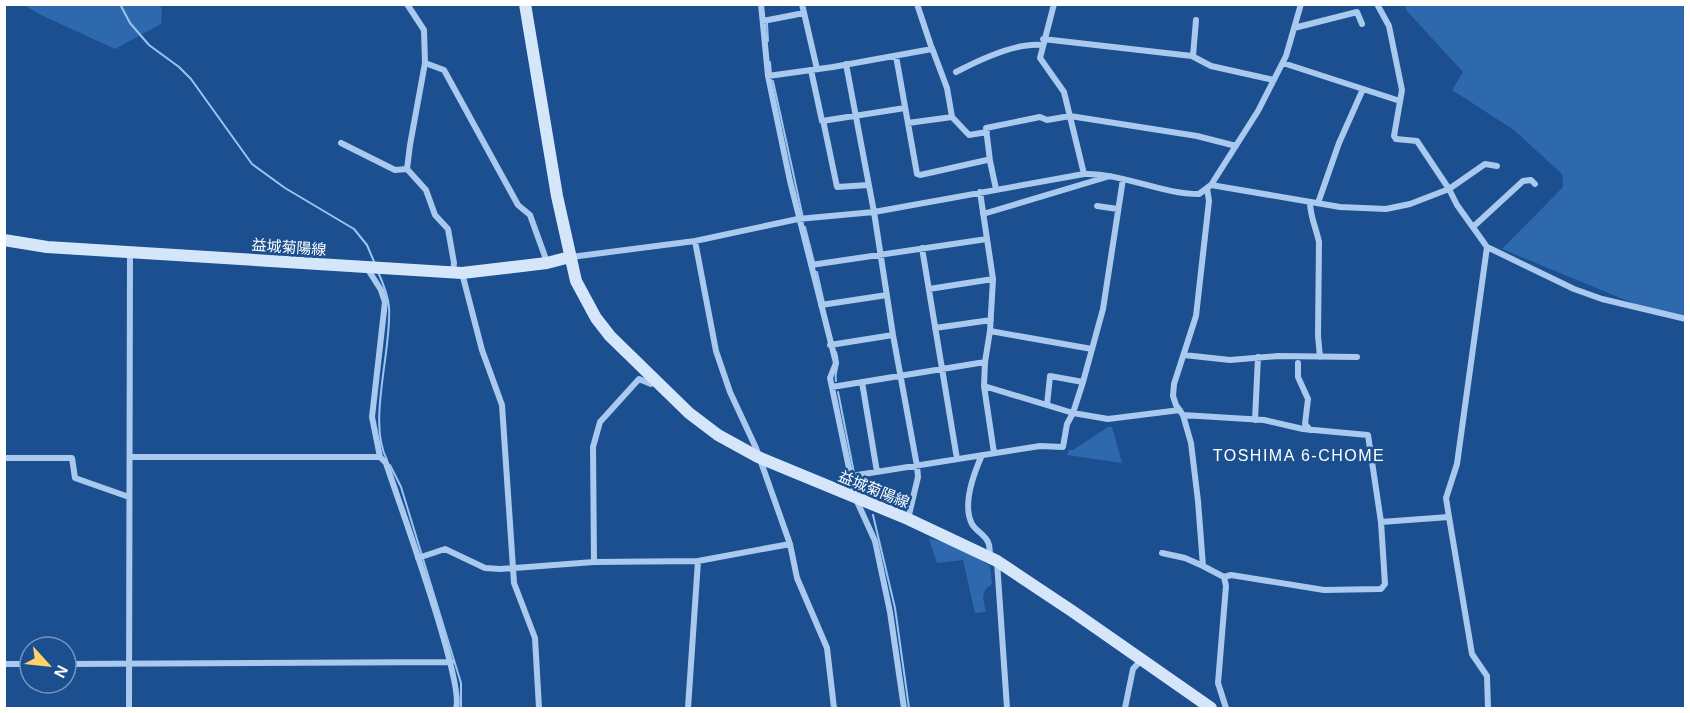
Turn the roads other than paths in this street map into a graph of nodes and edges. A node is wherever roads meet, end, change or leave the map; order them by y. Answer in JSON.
{"nodes":[{"id":1,"x":407,"y":4,"type":"edge"},
{"id":2,"x":525,"y":4,"type":"edge"},
{"id":3,"x":761,"y":4,"type":"edge"},
{"id":4,"x":802,"y":4,"type":"edge"},
{"id":5,"x":917,"y":4,"type":"edge"},
{"id":6,"x":1054,"y":4,"type":"edge"},
{"id":7,"x":1301,"y":4,"type":"edge"},
{"id":8,"x":1377,"y":4,"type":"edge"},
{"id":9,"x":804,"y":13,"type":"junction"},
{"id":10,"x":1196,"y":20,"type":"dead end"},
{"id":11,"x":763,"y":21,"type":"junction"},
{"id":12,"x":1362,"y":24,"type":"dead end"},
{"id":13,"x":1294,"y":28,"type":"junction"},
{"id":14,"x":1042,"y":42,"type":"junction"},
{"id":15,"x":932,"y":48,"type":"junction"},
{"id":16,"x":896,"y":56,"type":"junction"},
{"id":17,"x":1193,"y":56,"type":"junction"},
{"id":18,"x":425,"y":63,"type":"junction"},
{"id":19,"x":1283,"y":63,"type":"junction"},
{"id":20,"x":846,"y":64,"type":"junction"},
{"id":21,"x":814,"y":70,"type":"junction"},
{"id":22,"x":956,"y":72,"type":"dead end"},
{"id":23,"x":768,"y":76,"type":"junction"},
{"id":24,"x":1275,"y":80,"type":"junction"},
{"id":25,"x":1363,"y":89,"type":"junction"},
{"id":26,"x":1400,"y":101,"type":"junction"},
{"id":27,"x":905,"y":108,"type":"junction"},
{"id":28,"x":856,"y":116,"type":"junction"},
{"id":29,"x":1070,"y":116,"type":"junction"},
{"id":30,"x":952,"y":117,"type":"junction"},
{"id":31,"x":823,"y":120,"type":"junction"},
{"id":32,"x":908,"y":123,"type":"junction"},
{"id":33,"x":987,"y":132,"type":"junction"},
{"id":34,"x":341,"y":143,"type":"dead end"},
{"id":35,"x":1236,"y":146,"type":"junction"},
{"id":36,"x":990,"y":161,"type":"junction"},
{"id":37,"x":1497,"y":166,"type":"dead end"},
{"id":38,"x":408,"y":169,"type":"junction"},
{"id":39,"x":1084,"y":174,"type":"junction"},
{"id":40,"x":1111,"y":176,"type":"junction"},
{"id":41,"x":1123,"y":179,"type":"junction"},
{"id":42,"x":1535,"y":184,"type":"dead end"},
{"id":43,"x":868,"y":185,"type":"junction"},
{"id":44,"x":1209,"y":186,"type":"junction"},
{"id":45,"x":996,"y":189,"type":"junction"},
{"id":46,"x":1449,"y":189,"type":"junction"},
{"id":47,"x":980,"y":192,"type":"junction"},
{"id":48,"x":1310,"y":202,"type":"junction"},
{"id":49,"x":1318,"y":204,"type":"junction"},
{"id":50,"x":1098,"y":206,"type":"dead end"},
{"id":51,"x":1118,"y":209,"type":"junction"},
{"id":52,"x":874,"y":212,"type":"junction"},
{"id":53,"x":983,"y":214,"type":"junction"},
{"id":54,"x":798,"y":219,"type":"junction"},
{"id":55,"x":1473,"y":227,"type":"junction"},
{"id":56,"x":987,"y":239,"type":"junction"},
{"id":57,"x":4,"y":240,"type":"edge"},
{"id":58,"x":695,"y":241,"type":"junction"},
{"id":59,"x":1487,"y":247,"type":"junction"},
{"id":60,"x":922,"y":248,"type":"junction"},
{"id":61,"x":130,"y":252,"type":"junction"},
{"id":62,"x":880,"y":255,"type":"junction"},
{"id":63,"x":570,"y":257,"type":"junction"},
{"id":64,"x":547,"y":263,"type":"junction"},
{"id":65,"x":811,"y":265,"type":"junction"},
{"id":66,"x":374,"y":268,"type":"junction"},
{"id":67,"x":457,"y":273,"type":"junction"},
{"id":68,"x":993,"y":279,"type":"junction"},
{"id":69,"x":928,"y":289,"type":"junction"},
{"id":70,"x":886,"y":295,"type":"junction"},
{"id":71,"x":820,"y":305,"type":"junction"},
{"id":72,"x":1686,"y":319,"type":"edge"},
{"id":73,"x":991,"y":320,"type":"junction"},
{"id":74,"x":935,"y":328,"type":"junction"},
{"id":75,"x":990,"y":331,"type":"junction"},
{"id":76,"x":893,"y":335,"type":"junction"},
{"id":77,"x":830,"y":345,"type":"junction"},
{"id":78,"x":1092,"y":349,"type":"junction"},
{"id":79,"x":1184,"y":355,"type":"junction"},
{"id":80,"x":1258,"y":357,"type":"junction"},
{"id":81,"x":1320,"y":357,"type":"junction"},
{"id":82,"x":1357,"y":357,"type":"dead end"},
{"id":83,"x":985,"y":362,"type":"junction"},
{"id":84,"x":1298,"y":363,"type":"dead end"},
{"id":85,"x":942,"y":369,"type":"junction"},
{"id":86,"x":901,"y":376,"type":"junction"},
{"id":87,"x":655,"y":380,"type":"junction"},
{"id":88,"x":862,"y":382,"type":"junction"},
{"id":89,"x":1083,"y":382,"type":"junction"},
{"id":90,"x":984,"y":386,"type":"junction"},
{"id":91,"x":832,"y":387,"type":"junction"},
{"id":92,"x":1047,"y":405,"type":"junction"},
{"id":93,"x":1182,"y":412,"type":"junction"},
{"id":94,"x":1073,"y":413,"type":"junction"},
{"id":95,"x":1255,"y":420,"type":"junction"},
{"id":96,"x":1310,"y":430,"type":"junction"},
{"id":97,"x":994,"y":453,"type":"junction"},
{"id":98,"x":982,"y":455,"type":"junction"},
{"id":99,"x":380,"y":457,"type":"junction"},
{"id":100,"x":758,"y":457,"type":"junction"},
{"id":101,"x":4,"y":458,"type":"edge"},
{"id":102,"x":130,"y":458,"type":"junction"},
{"id":103,"x":957,"y":459,"type":"junction"},
{"id":104,"x":917,"y":466,"type":"junction"},
{"id":105,"x":877,"y":472,"type":"junction"},
{"id":106,"x":851,"y":476,"type":"junction"},
{"id":107,"x":129,"y":497,"type":"junction"},
{"id":108,"x":855,"y":497,"type":"junction"},
{"id":109,"x":1449,"y":517,"type":"junction"},
{"id":110,"x":909,"y":519,"type":"junction"},
{"id":111,"x":1381,"y":522,"type":"junction"},
{"id":112,"x":790,"y":544,"type":"junction"},
{"id":113,"x":1162,"y":553,"type":"dead end"},
{"id":114,"x":422,"y":557,"type":"junction"},
{"id":115,"x":993,"y":559,"type":"junction"},
{"id":116,"x":698,"y":561,"type":"junction"},
{"id":117,"x":594,"y":562,"type":"junction"},
{"id":118,"x":1203,"y":566,"type":"junction"},
{"id":119,"x":514,"y":569,"type":"junction"},
{"id":120,"x":1224,"y":577,"type":"junction"},
{"id":121,"x":1141,"y":660,"type":"junction"},
{"id":122,"x":451,"y":662,"type":"junction"},
{"id":123,"x":78,"y":664,"type":"edge"},
{"id":124,"x":129,"y":664,"type":"junction"},
{"id":125,"x":129,"y":708,"type":"edge"},
{"id":126,"x":456,"y":708,"type":"edge"},
{"id":127,"x":538,"y":708,"type":"edge"},
{"id":128,"x":688,"y":708,"type":"edge"},
{"id":129,"x":834,"y":708,"type":"edge"},
{"id":130,"x":904,"y":708,"type":"edge"},
{"id":131,"x":1007,"y":708,"type":"edge"},
{"id":132,"x":1125,"y":708,"type":"edge"},
{"id":133,"x":1211,"y":708,"type":"edge"},
{"id":134,"x":1226,"y":708,"type":"edge"},
{"id":135,"x":1488,"y":708,"type":"edge"}],
"edges":[{"from":1,"to":18,"type":"street"},
{"from":2,"to":63,"type":"main road","name":"益城菊陽線"},
{"from":3,"to":11,"type":"street"},
{"from":4,"to":9,"type":"street"},
{"from":5,"to":15,"type":"street"},
{"from":6,"to":14,"type":"street"},
{"from":7,"to":13,"type":"street"},
{"from":8,"to":26,"type":"street"},
{"from":9,"to":11,"type":"street"},
{"from":9,"to":21,"type":"street"},
{"from":10,"to":17,"type":"street"},
{"from":11,"to":23,"type":"street"},
{"from":12,"to":13,"type":"street"},
{"from":13,"to":19,"type":"street"},
{"from":14,"to":17,"type":"street"},
{"from":14,"to":22,"type":"street"},
{"from":14,"to":29,"type":"street"},
{"from":15,"to":16,"type":"street"},
{"from":15,"to":30,"type":"street"},
{"from":16,"to":20,"type":"street"},
{"from":16,"to":27,"type":"street"},
{"from":17,"to":24,"type":"street"},
{"from":18,"to":38,"type":"street"},
{"from":18,"to":64,"type":"street"},
{"from":19,"to":24,"type":"street"},
{"from":19,"to":25,"type":"street"},
{"from":20,"to":21,"type":"street"},
{"from":20,"to":28,"type":"street"},
{"from":21,"to":23,"type":"street"},
{"from":21,"to":31,"type":"street"},
{"from":23,"to":54,"type":"street"},
{"from":24,"to":35,"type":"street"},
{"from":25,"to":26,"type":"street"},
{"from":25,"to":49,"type":"street"},
{"from":26,"to":46,"type":"street"},
{"from":27,"to":28,"type":"street"},
{"from":27,"to":32,"type":"street"},
{"from":28,"to":31,"type":"street"},
{"from":28,"to":43,"type":"street"},
{"from":29,"to":33,"type":"street"},
{"from":29,"to":35,"type":"street"},
{"from":29,"to":39,"type":"street"},
{"from":30,"to":32,"type":"street"},
{"from":30,"to":33,"type":"street"},
{"from":31,"to":43,"type":"street"},
{"from":32,"to":36,"type":"street"},
{"from":33,"to":36,"type":"street"},
{"from":34,"to":38,"type":"street"},
{"from":35,"to":44,"type":"street"},
{"from":36,"to":45,"type":"street"},
{"from":37,"to":46,"type":"street"},
{"from":38,"to":67,"type":"street"},
{"from":39,"to":40,"type":"street"},
{"from":39,"to":45,"type":"street"},
{"from":40,"to":41,"type":"street"},
{"from":40,"to":53,"type":"street"},
{"from":41,"to":44,"type":"street"},
{"from":41,"to":51,"type":"street"},
{"from":42,"to":55,"type":"street"},
{"from":43,"to":52,"type":"street"},
{"from":44,"to":48,"type":"street"},
{"from":44,"to":79,"type":"street"},
{"from":45,"to":47,"type":"street"},
{"from":46,"to":49,"type":"street"},
{"from":46,"to":55,"type":"street"},
{"from":47,"to":52,"type":"street"},
{"from":47,"to":53,"type":"street"},
{"from":48,"to":49,"type":"street"},
{"from":48,"to":81,"type":"street"},
{"from":50,"to":51,"type":"street"},
{"from":51,"to":78,"type":"street"},
{"from":52,"to":54,"type":"street"},
{"from":52,"to":62,"type":"street"},
{"from":53,"to":56,"type":"street"},
{"from":54,"to":58,"type":"street"},
{"from":54,"to":65,"type":"street"},
{"from":55,"to":59,"type":"street"},
{"from":56,"to":60,"type":"street"},
{"from":56,"to":68,"type":"street"},
{"from":57,"to":61,"type":"main road","name":"益城菊陽線"},
{"from":58,"to":63,"type":"street"},
{"from":58,"to":100,"type":"street"},
{"from":59,"to":72,"type":"street"},
{"from":59,"to":109,"type":"street"},
{"from":60,"to":62,"type":"street"},
{"from":60,"to":69,"type":"street"},
{"from":61,"to":66,"type":"main road","name":"益城菊陽線"},
{"from":61,"to":102,"type":"street"},
{"from":62,"to":65,"type":"street"},
{"from":62,"to":70,"type":"street"},
{"from":63,"to":64,"type":"main road","name":"益城菊陽線"},
{"from":63,"to":87,"type":"main road","name":"益城菊陽線"},
{"from":64,"to":67,"type":"main road","name":"益城菊陽線"},
{"from":65,"to":71,"type":"street"},
{"from":66,"to":67,"type":"main road","name":"益城菊陽線"},
{"from":66,"to":99,"type":"street"},
{"from":67,"to":119,"type":"street"},
{"from":68,"to":69,"type":"street"},
{"from":68,"to":73,"type":"street"},
{"from":69,"to":74,"type":"street"},
{"from":70,"to":71,"type":"street"},
{"from":70,"to":76,"type":"street"},
{"from":71,"to":77,"type":"street"},
{"from":73,"to":74,"type":"street"},
{"from":73,"to":75,"type":"street"},
{"from":74,"to":85,"type":"street"},
{"from":75,"to":78,"type":"street"},
{"from":75,"to":83,"type":"street"},
{"from":76,"to":77,"type":"street"},
{"from":76,"to":86,"type":"street"},
{"from":77,"to":91,"type":"street"},
{"from":78,"to":89,"type":"street"},
{"from":79,"to":80,"type":"street"},
{"from":79,"to":93,"type":"street"},
{"from":80,"to":81,"type":"street"},
{"from":80,"to":95,"type":"street"},
{"from":81,"to":82,"type":"street"},
{"from":83,"to":85,"type":"street"},
{"from":83,"to":90,"type":"street"},
{"from":84,"to":96,"type":"street"},
{"from":85,"to":86,"type":"street"},
{"from":85,"to":103,"type":"street"},
{"from":86,"to":88,"type":"street"},
{"from":86,"to":104,"type":"street"},
{"from":87,"to":100,"type":"main road","name":"益城菊陽線"},
{"from":87,"to":117,"type":"street"},
{"from":88,"to":91,"type":"street"},
{"from":88,"to":105,"type":"street"},
{"from":89,"to":92,"type":"street"},
{"from":89,"to":94,"type":"street"},
{"from":90,"to":92,"type":"street"},
{"from":90,"to":97,"type":"street"},
{"from":91,"to":106,"type":"street"},
{"from":92,"to":94,"type":"street"},
{"from":93,"to":94,"type":"street"},
{"from":93,"to":95,"type":"street"},
{"from":93,"to":118,"type":"street"},
{"from":94,"to":97,"type":"street"},
{"from":95,"to":96,"type":"street"},
{"from":96,"to":111,"type":"street"},
{"from":97,"to":98,"type":"street"},
{"from":98,"to":103,"type":"street"},
{"from":98,"to":115,"type":"street"},
{"from":99,"to":102,"type":"street"},
{"from":99,"to":114,"type":"street"},
{"from":100,"to":108,"type":"main road","name":"益城菊陽線"},
{"from":100,"to":112,"type":"street"},
{"from":101,"to":107,"type":"street"},
{"from":102,"to":107,"type":"street"},
{"from":103,"to":104,"type":"street"},
{"from":104,"to":105,"type":"street"},
{"from":104,"to":110,"type":"street"},
{"from":105,"to":106,"type":"street"},
{"from":106,"to":108,"type":"street"},
{"from":107,"to":124,"type":"street"},
{"from":108,"to":110,"type":"main road","name":"益城菊陽線"},
{"from":108,"to":130,"type":"street"},
{"from":109,"to":111,"type":"street"},
{"from":109,"to":135,"type":"street"},
{"from":110,"to":115,"type":"main road","name":"益城菊陽線"},
{"from":111,"to":120,"type":"street"},
{"from":112,"to":116,"type":"street"},
{"from":112,"to":129,"type":"street"},
{"from":113,"to":118,"type":"street"},
{"from":114,"to":119,"type":"street"},
{"from":114,"to":122,"type":"street"},
{"from":115,"to":121,"type":"main road","name":"益城菊陽線"},
{"from":115,"to":131,"type":"street"},
{"from":116,"to":117,"type":"street"},
{"from":116,"to":128,"type":"street"},
{"from":117,"to":119,"type":"street"},
{"from":118,"to":120,"type":"street"},
{"from":119,"to":127,"type":"street"},
{"from":120,"to":134,"type":"street"},
{"from":121,"to":132,"type":"street"},
{"from":121,"to":133,"type":"main road","name":"益城菊陽線"},
{"from":122,"to":124,"type":"street"},
{"from":122,"to":126,"type":"street"},
{"from":123,"to":124,"type":"street"},
{"from":124,"to":125,"type":"street"}]}
